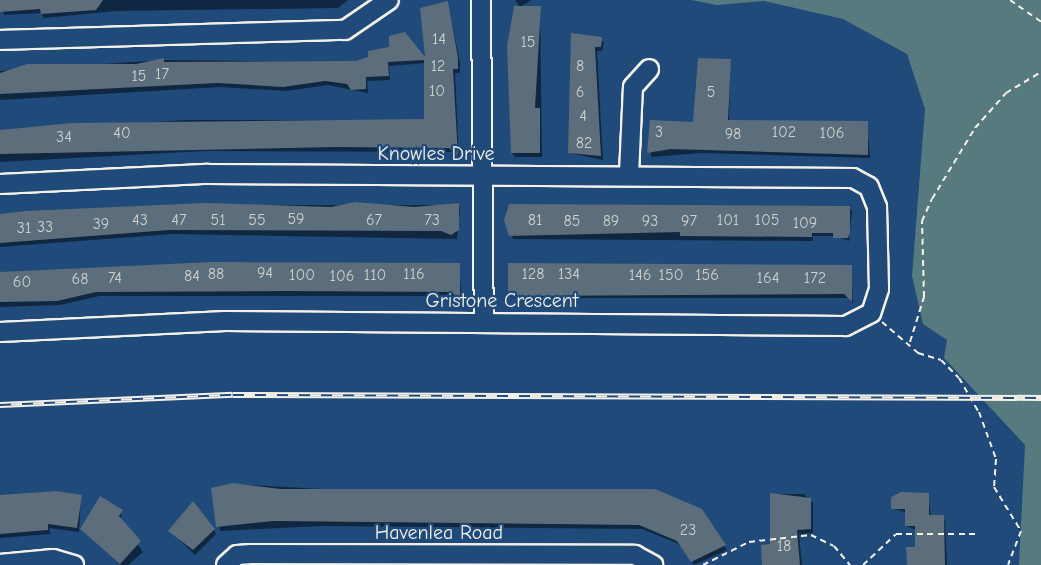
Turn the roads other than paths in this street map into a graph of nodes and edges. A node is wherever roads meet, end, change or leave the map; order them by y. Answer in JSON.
{"nodes":[{"id":1,"x":389,"y":0,"type":"edge"},
{"id":2,"x":481,"y":0,"type":"edge"},
{"id":3,"x":0,"y":40,"type":"edge"},
{"id":4,"x":649,"y":69,"type":"dead end"},
{"id":5,"x":629,"y":174,"type":"junction"},
{"id":6,"x":482,"y":175,"type":"junction"},
{"id":7,"x":0,"y":184,"type":"edge"},
{"id":8,"x":871,"y":313,"type":"joint"},
{"id":9,"x":484,"y":322,"type":"junction"},
{"id":10,"x":0,"y":332,"type":"edge"},
{"id":11,"x":0,"y":564,"type":"edge"},
{"id":12,"x":74,"y":565,"type":"edge"},
{"id":13,"x":226,"y":565,"type":"edge"},
{"id":14,"x":653,"y":565,"type":"edge"}],
"edges":[{"from":1,"to":3,"type":"street"},
{"from":2,"to":6,"type":"street"},
{"from":4,"to":5,"type":"street"},
{"from":5,"to":6,"type":"street","name":"Knowles Drive"},
{"from":5,"to":8,"type":"street","name":"Knowles Drive"},
{"from":6,"to":7,"type":"street","name":"Knowles Drive"},
{"from":6,"to":9,"type":"street"},
{"from":8,"to":9,"type":"street","name":"Gristone Crescent"},
{"from":9,"to":10,"type":"street","name":"Gristone Crescent"},
{"from":11,"to":12,"type":"street"},
{"from":13,"to":14,"type":"street","name":"Havenlea Road"}]}
